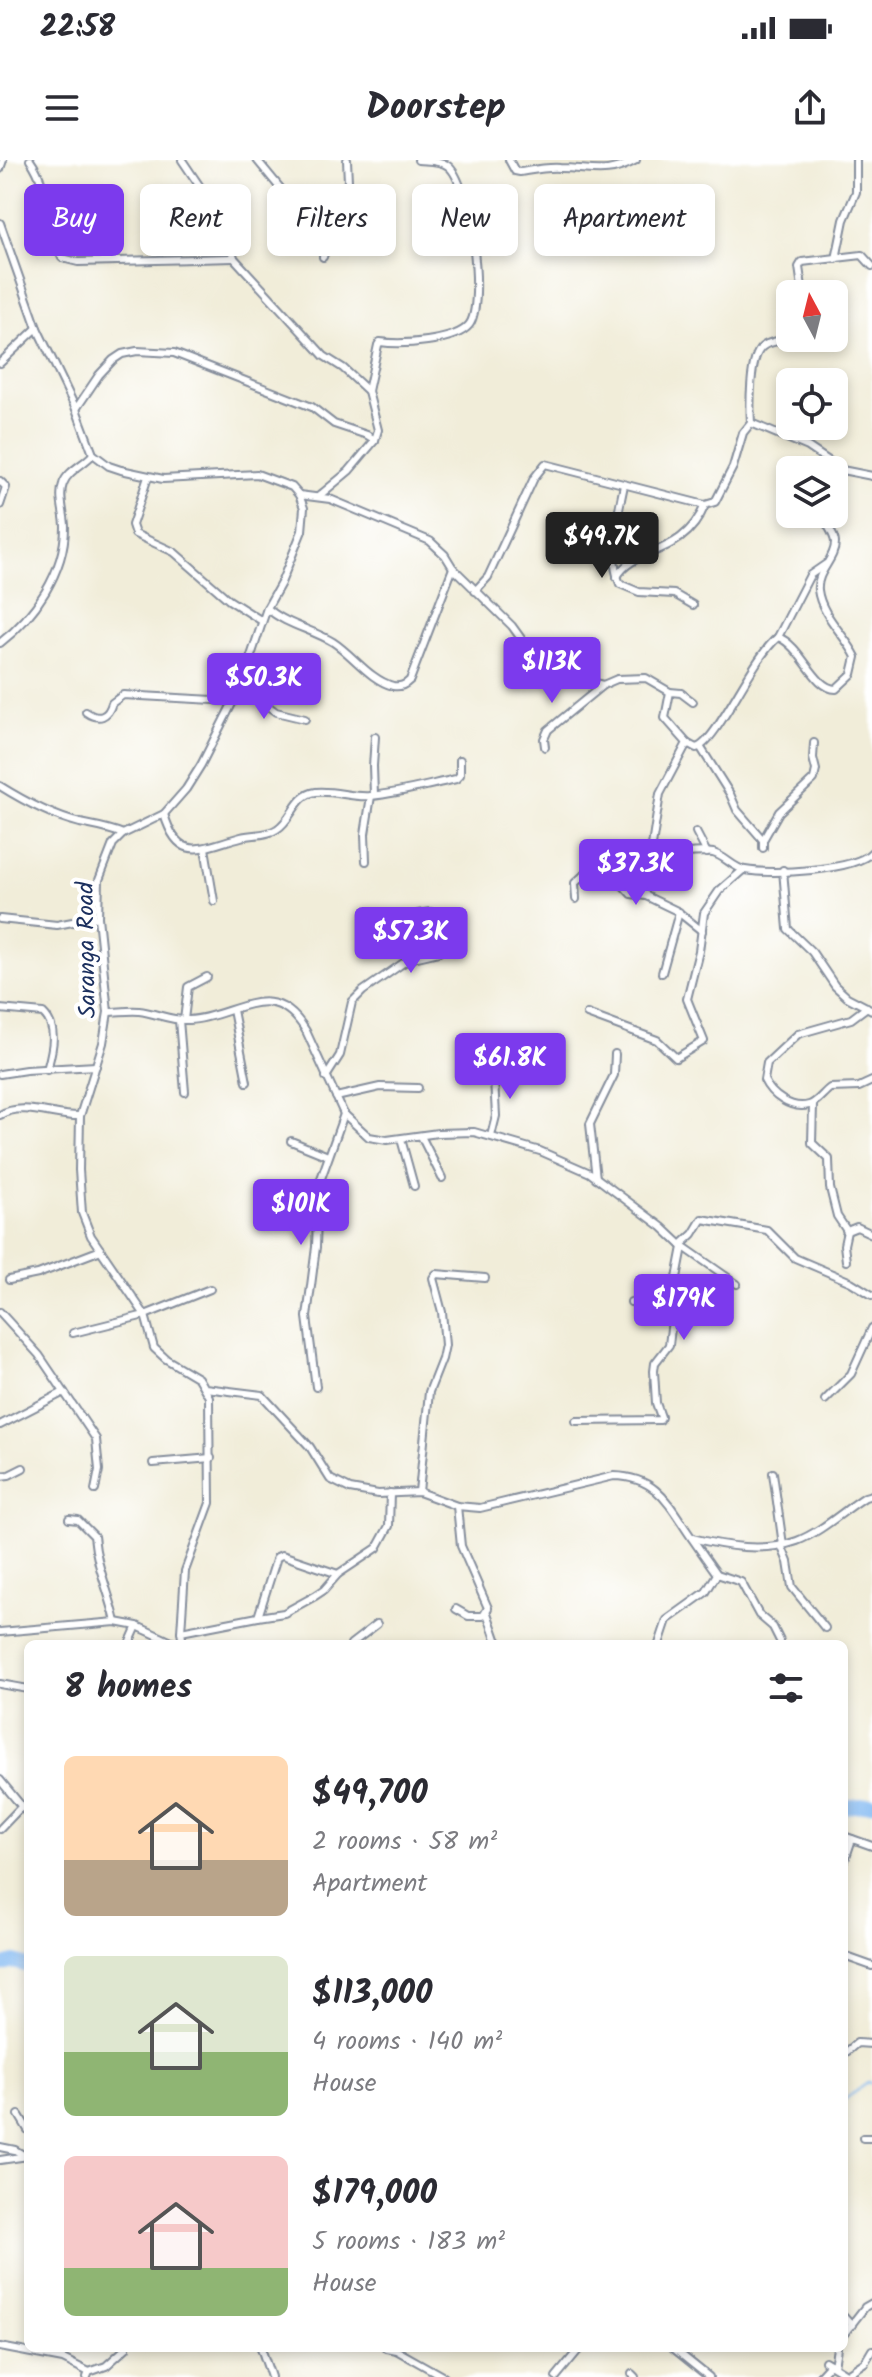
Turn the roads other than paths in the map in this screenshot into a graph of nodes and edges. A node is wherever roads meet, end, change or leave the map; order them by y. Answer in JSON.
{"nodes":[{"id":1,"x":3,"y":160,"type":"edge"},
{"id":2,"x":30,"y":160,"type":"edge"},
{"id":3,"x":182,"y":160,"type":"edge"},
{"id":4,"x":257,"y":160,"type":"edge"},
{"id":5,"x":347,"y":160,"type":"edge"},
{"id":6,"x":418,"y":160,"type":"edge"},
{"id":7,"x":509,"y":160,"type":"edge"},
{"id":8,"x":636,"y":160,"type":"edge"},
{"id":9,"x":856,"y":160,"type":"edge"},
{"id":10,"x":0,"y":169,"type":"edge"},
{"id":11,"x":277,"y":184,"type":"edge"},
{"id":12,"x":0,"y":223,"type":"edge"},
{"id":13,"x":323,"y":257,"type":"dead end"},
{"id":14,"x":234,"y":258,"type":"junction"},
{"id":15,"x":836,"y":259,"type":"junction"},
{"id":16,"x":872,"y":266,"type":"edge"},
{"id":17,"x":801,"y":280,"type":"edge"},
{"id":18,"x":37,"y":328,"type":"junction"},
{"id":19,"x":776,"y":343,"type":"edge"},
{"id":20,"x":0,"y":363,"type":"edge"},
{"id":21,"x":368,"y":391,"type":"junction"},
{"id":22,"x":76,"y":409,"type":"junction"},
{"id":23,"x":751,"y":423,"type":"junction"},
{"id":24,"x":375,"y":440,"type":"junction"},
{"id":25,"x":93,"y":454,"type":"junction"},
{"id":26,"x":819,"y":456,"type":"edge"},
{"id":27,"x":848,"y":471,"type":"edge"},
{"id":28,"x":872,"y":476,"type":"edge"},
{"id":29,"x":148,"y":477,"type":"junction"},
{"id":30,"x":0,"y":481,"type":"edge"},
{"id":31,"x":624,"y":485,"type":"junction"},
{"id":32,"x":299,"y":495,"type":"junction"},
{"id":33,"x":319,"y":496,"type":"junction"},
{"id":34,"x":0,"y":505,"type":"edge"},
{"id":35,"x":705,"y":505,"type":"junction"},
{"id":36,"x":829,"y":528,"type":"edge"},
{"id":37,"x":826,"y":564,"type":"junction"},
{"id":38,"x":453,"y":568,"type":"junction"},
{"id":39,"x":617,"y":577,"type":"junction"},
{"id":40,"x":475,"y":591,"type":"junction"},
{"id":41,"x":693,"y":605,"type":"dead end"},
{"id":42,"x":267,"y":608,"type":"junction"},
{"id":43,"x":262,"y":621,"type":"junction"},
{"id":44,"x":778,"y":637,"type":"junction"},
{"id":45,"x":0,"y":643,"type":"edge"},
{"id":46,"x":603,"y":685,"type":"junction"},
{"id":47,"x":241,"y":686,"type":"junction"},
{"id":48,"x":670,"y":692,"type":"junction"},
{"id":49,"x":232,"y":701,"type":"junction"},
{"id":50,"x":693,"y":702,"type":"dead end"},
{"id":51,"x":86,"y":712,"type":"dead end"},
{"id":52,"x":305,"y":719,"type":"dead end"},
{"id":53,"x":375,"y":737,"type":"dead end"},
{"id":54,"x":687,"y":743,"type":"junction"},
{"id":55,"x":814,"y":743,"type":"dead end"},
{"id":56,"x":545,"y":747,"type":"dead end"},
{"id":57,"x":701,"y":748,"type":"junction"},
{"id":58,"x":460,"y":760,"type":"dead end"},
{"id":59,"x":0,"y":786,"type":"edge"},
{"id":60,"x":373,"y":795,"type":"junction"},
{"id":61,"x":164,"y":814,"type":"junction"},
{"id":62,"x":696,"y":832,"type":"dead end"},
{"id":63,"x":123,"y":834,"type":"junction"},
{"id":64,"x":205,"y":848,"type":"junction"},
{"id":65,"x":651,"y":852,"type":"junction"},
{"id":66,"x":707,"y":853,"type":"junction"},
{"id":67,"x":871,"y":856,"type":"edge"},
{"id":68,"x":366,"y":861,"type":"dead end"},
{"id":69,"x":743,"y":870,"type":"junction"},
{"id":70,"x":783,"y":870,"type":"junction"},
{"id":71,"x":646,"y":896,"type":"junction"},
{"id":72,"x":576,"y":899,"type":"dead end"},
{"id":73,"x":214,"y":901,"type":"dead end"},
{"id":74,"x":679,"y":912,"type":"junction"},
{"id":75,"x":418,"y":914,"type":"dead end"},
{"id":76,"x":98,"y":917,"type":"junction"},
{"id":77,"x":0,"y":919,"type":"edge"},
{"id":78,"x":702,"y":931,"type":"junction"},
{"id":79,"x":662,"y":973,"type":"dead end"},
{"id":80,"x":207,"y":977,"type":"dead end"},
{"id":81,"x":872,"y":998,"type":"edge"},
{"id":82,"x":868,"y":1008,"type":"edge"},
{"id":83,"x":0,"y":1009,"type":"edge"},
{"id":84,"x":233,"y":1010,"type":"junction"},
{"id":85,"x":108,"y":1012,"type":"junction"},
{"id":86,"x":587,"y":1014,"type":"dead end"},
{"id":87,"x":182,"y":1020,"type":"junction"},
{"id":88,"x":511,"y":1052,"type":"dead end"},
{"id":89,"x":615,"y":1054,"type":"dead end"},
{"id":90,"x":96,"y":1066,"type":"junction"},
{"id":91,"x":47,"y":1070,"type":"junction"},
{"id":92,"x":0,"y":1074,"type":"edge"},
{"id":93,"x":326,"y":1077,"type":"junction"},
{"id":94,"x":872,"y":1081,"type":"edge"},
{"id":95,"x":247,"y":1082,"type":"dead end"},
{"id":96,"x":418,"y":1088,"type":"dead end"},
{"id":97,"x":185,"y":1092,"type":"dead end"},
{"id":98,"x":336,"y":1097,"type":"junction"},
{"id":99,"x":813,"y":1104,"type":"junction"},
{"id":100,"x":344,"y":1114,"type":"junction"},
{"id":101,"x":0,"y":1115,"type":"edge"},
{"id":102,"x":80,"y":1116,"type":"junction"},
{"id":103,"x":421,"y":1136,"type":"junction"},
{"id":104,"x":491,"y":1136,"type":"junction"},
{"id":105,"x":401,"y":1139,"type":"junction"},
{"id":106,"x":291,"y":1141,"type":"dead end"},
{"id":107,"x":328,"y":1156,"type":"junction"},
{"id":108,"x":442,"y":1178,"type":"dead end"},
{"id":109,"x":596,"y":1178,"type":"junction"},
{"id":110,"x":414,"y":1186,"type":"dead end"},
{"id":111,"x":847,"y":1231,"type":"junction"},
{"id":112,"x":872,"y":1234,"type":"edge"},
{"id":113,"x":682,"y":1246,"type":"junction"},
{"id":114,"x":101,"y":1250,"type":"junction"},
{"id":115,"x":846,"y":1261,"type":"dead end"},
{"id":116,"x":485,"y":1278,"type":"dead end"},
{"id":117,"x":9,"y":1280,"type":"dead end"},
{"id":118,"x":737,"y":1284,"type":"dead end"},
{"id":119,"x":210,"y":1289,"type":"dead end"},
{"id":120,"x":872,"y":1295,"type":"edge"},
{"id":121,"x":676,"y":1300,"type":"junction"},
{"id":122,"x":631,"y":1302,"type":"dead end"},
{"id":123,"x":0,"y":1312,"type":"edge"},
{"id":124,"x":145,"y":1315,"type":"junction"},
{"id":125,"x":872,"y":1328,"type":"edge"},
{"id":126,"x":73,"y":1333,"type":"dead end"},
{"id":127,"x":316,"y":1387,"type":"dead end"},
{"id":128,"x":205,"y":1388,"type":"junction"},
{"id":129,"x":64,"y":1392,"type":"junction"},
{"id":130,"x":825,"y":1400,"type":"dead end"},
{"id":131,"x":576,"y":1421,"type":"dead end"},
{"id":132,"x":0,"y":1425,"type":"edge"},
{"id":133,"x":211,"y":1458,"type":"junction"},
{"id":134,"x":153,"y":1463,"type":"dead end"},
{"id":135,"x":23,"y":1468,"type":"dead end"},
{"id":136,"x":773,"y":1473,"type":"dead end"},
{"id":137,"x":0,"y":1476,"type":"edge"},
{"id":138,"x":95,"y":1490,"type":"dead end"},
{"id":139,"x":419,"y":1492,"type":"junction"},
{"id":140,"x":390,"y":1493,"type":"junction"},
{"id":141,"x":872,"y":1495,"type":"edge"},
{"id":142,"x":457,"y":1506,"type":"junction"},
{"id":143,"x":69,"y":1519,"type":"dead end"},
{"id":144,"x":692,"y":1538,"type":"junction"},
{"id":145,"x":782,"y":1545,"type":"junction"},
{"id":146,"x":338,"y":1574,"type":"junction"},
{"id":147,"x":717,"y":1574,"type":"junction"},
{"id":148,"x":456,"y":1609,"type":"dead end"},
{"id":149,"x":487,"y":1613,"type":"junction"},
{"id":150,"x":258,"y":1617,"type":"junction"},
{"id":151,"x":116,"y":1622,"type":"junction"},
{"id":152,"x":377,"y":1624,"type":"dead end"},
{"id":153,"x":137,"y":1626,"type":"junction"},
{"id":154,"x":825,"y":1628,"type":"dead end"},
{"id":155,"x":0,"y":1632,"type":"edge"},
{"id":156,"x":181,"y":1632,"type":"junction"},
{"id":157,"x":131,"y":1640,"type":"edge"},
{"id":158,"x":167,"y":1640,"type":"edge"},
{"id":159,"x":182,"y":1640,"type":"edge"},
{"id":160,"x":356,"y":1640,"type":"edge"},
{"id":161,"x":497,"y":1640,"type":"edge"},
{"id":162,"x":660,"y":1640,"type":"edge"},
{"id":163,"x":780,"y":1640,"type":"edge"},
{"id":164,"x":0,"y":1684,"type":"edge"},
{"id":165,"x":24,"y":1688,"type":"edge"},
{"id":166,"x":0,"y":1780,"type":"edge"},
{"id":167,"x":22,"y":1806,"type":"junction"},
{"id":168,"x":24,"y":1809,"type":"edge"},
{"id":169,"x":0,"y":1829,"type":"edge"},
{"id":170,"x":848,"y":1838,"type":"edge"},
{"id":171,"x":852,"y":1839,"type":"junction"},
{"id":172,"x":872,"y":1846,"type":"edge"},
{"id":173,"x":848,"y":1851,"type":"edge"},
{"id":174,"x":848,"y":1957,"type":"edge"},
{"id":175,"x":872,"y":1966,"type":"edge"},
{"id":176,"x":872,"y":2044,"type":"edge"},
{"id":177,"x":848,"y":2051,"type":"edge"},
{"id":178,"x":19,"y":2115,"type":"dead end"},
{"id":179,"x":24,"y":2123,"type":"edge"},
{"id":180,"x":863,"y":2138,"type":"dead end"},
{"id":181,"x":872,"y":2138,"type":"edge"},
{"id":182,"x":0,"y":2147,"type":"edge"},
{"id":183,"x":24,"y":2154,"type":"edge"},
{"id":184,"x":24,"y":2156,"type":"edge"},
{"id":185,"x":0,"y":2160,"type":"edge"},
{"id":186,"x":872,"y":2303,"type":"edge"},
{"id":187,"x":848,"y":2320,"type":"edge"},
{"id":188,"x":852,"y":2325,"type":"junction"},
{"id":189,"x":848,"y":2330,"type":"edge"},
{"id":190,"x":0,"y":2347,"type":"edge"},
{"id":191,"x":872,"y":2350,"type":"edge"},
{"id":192,"x":24,"y":2352,"type":"edge"},
{"id":193,"x":26,"y":2352,"type":"edge"},
{"id":194,"x":122,"y":2352,"type":"edge"},
{"id":195,"x":262,"y":2352,"type":"edge"},
{"id":196,"x":400,"y":2352,"type":"edge"},
{"id":197,"x":577,"y":2352,"type":"edge"},
{"id":198,"x":678,"y":2352,"type":"edge"},
{"id":199,"x":835,"y":2352,"type":"edge"},
{"id":200,"x":830,"y":2364,"type":"junction"},
{"id":201,"x":88,"y":2374,"type":"edge"},
{"id":202,"x":849,"y":2376,"type":"edge"},
{"id":203,"x":271,"y":2377,"type":"edge"},
{"id":204,"x":444,"y":2377,"type":"edge"},
{"id":205,"x":556,"y":2377,"type":"edge"},
{"id":206,"x":709,"y":2377,"type":"edge"},
{"id":207,"x":818,"y":2377,"type":"edge"}],
"edges":[{"from":1,"to":10,"type":"street"},
{"from":2,"to":14,"type":"street"},
{"from":3,"to":14,"type":"street"},
{"from":4,"to":11,"type":"street"},
{"from":5,"to":13,"type":"street"},
{"from":6,"to":21,"type":"street"},
{"from":7,"to":8,"type":"street"},
{"from":9,"to":15,"type":"street"},
{"from":12,"to":18,"type":"street"},
{"from":14,"to":21,"type":"street"},
{"from":15,"to":16,"type":"street"},
{"from":15,"to":17,"type":"street"},
{"from":18,"to":20,"type":"street"},
{"from":18,"to":22,"type":"street"},
{"from":19,"to":23,"type":"street"},
{"from":21,"to":24,"type":"street"},
{"from":22,"to":24,"type":"street"},
{"from":22,"to":25,"type":"street"},
{"from":23,"to":26,"type":"street"},
{"from":23,"to":35,"type":"street"},
{"from":24,"to":33,"type":"street"},
{"from":25,"to":29,"type":"street"},
{"from":25,"to":45,"type":"street"},
{"from":27,"to":28,"type":"street"},
{"from":29,"to":32,"type":"street"},
{"from":29,"to":43,"type":"street"},
{"from":30,"to":34,"type":"street"},
{"from":31,"to":35,"type":"street"},
{"from":31,"to":39,"type":"street"},
{"from":31,"to":40,"type":"street"},
{"from":32,"to":33,"type":"street"},
{"from":32,"to":42,"type":"street"},
{"from":33,"to":38,"type":"street"},
{"from":35,"to":39,"type":"street"},
{"from":36,"to":37,"type":"street"},
{"from":37,"to":44,"type":"street"},
{"from":37,"to":44,"type":"street"},
{"from":38,"to":40,"type":"street"},
{"from":38,"to":42,"type":"street"},
{"from":39,"to":41,"type":"street"},
{"from":40,"to":46,"type":"street"},
{"from":42,"to":43,"type":"street"},
{"from":43,"to":47,"type":"street"},
{"from":44,"to":57,"type":"street"},
{"from":46,"to":48,"type":"street"},
{"from":46,"to":56,"type":"street"},
{"from":47,"to":49,"type":"street"},
{"from":47,"to":52,"type":"street"},
{"from":48,"to":50,"type":"street"},
{"from":48,"to":54,"type":"street"},
{"from":49,"to":51,"type":"street"},
{"from":49,"to":61,"type":"street"},
{"from":53,"to":60,"type":"street"},
{"from":54,"to":57,"type":"street"},
{"from":54,"to":65,"type":"street"},
{"from":55,"to":57,"type":"street"},
{"from":58,"to":60,"type":"street"},
{"from":59,"to":63,"type":"street"},
{"from":60,"to":64,"type":"street"},
{"from":60,"to":68,"type":"street"},
{"from":61,"to":63,"type":"street"},
{"from":61,"to":64,"type":"street"},
{"from":62,"to":66,"type":"street"},
{"from":63,"to":76,"type":"street","name":"Saranga Road"},
{"from":64,"to":73,"type":"street"},
{"from":65,"to":66,"type":"street"},
{"from":65,"to":71,"type":"street"},
{"from":66,"to":69,"type":"street"},
{"from":67,"to":70,"type":"street"},
{"from":69,"to":70,"type":"street"},
{"from":69,"to":78,"type":"street"},
{"from":70,"to":82,"type":"street"},
{"from":71,"to":72,"type":"street"},
{"from":71,"to":74,"type":"street"},
{"from":74,"to":78,"type":"street"},
{"from":74,"to":79,"type":"street"},
{"from":75,"to":93,"type":"street"},
{"from":76,"to":77,"type":"street"},
{"from":76,"to":85,"type":"street","name":"Saranga Road"},
{"from":78,"to":86,"type":"street"},
{"from":80,"to":87,"type":"street"},
{"from":81,"to":82,"type":"street"},
{"from":82,"to":99,"type":"street"},
{"from":83,"to":91,"type":"street"},
{"from":84,"to":87,"type":"street"},
{"from":84,"to":93,"type":"street"},
{"from":84,"to":95,"type":"street"},
{"from":85,"to":87,"type":"street"},
{"from":85,"to":90,"type":"street","name":"Saranga Road"},
{"from":87,"to":97,"type":"street"},
{"from":88,"to":104,"type":"street"},
{"from":89,"to":109,"type":"street"},
{"from":90,"to":91,"type":"street"},
{"from":90,"to":102,"type":"street","name":"Saranga Road"},
{"from":91,"to":92,"type":"street"},
{"from":93,"to":98,"type":"street"},
{"from":94,"to":99,"type":"street"},
{"from":96,"to":98,"type":"street"},
{"from":98,"to":100,"type":"street"},
{"from":99,"to":111,"type":"street"},
{"from":100,"to":105,"type":"street"},
{"from":100,"to":107,"type":"street"},
{"from":101,"to":102,"type":"street"},
{"from":102,"to":114,"type":"street","name":"Saranga Road"},
{"from":103,"to":104,"type":"street"},
{"from":103,"to":105,"type":"street"},
{"from":103,"to":108,"type":"street"},
{"from":104,"to":109,"type":"street"},
{"from":105,"to":110,"type":"street"},
{"from":106,"to":107,"type":"street"},
{"from":107,"to":127,"type":"street"},
{"from":109,"to":113,"type":"street"},
{"from":111,"to":112,"type":"street"},
{"from":111,"to":115,"type":"street"},
{"from":113,"to":118,"type":"street"},
{"from":113,"to":120,"type":"street"},
{"from":113,"to":121,"type":"street"},
{"from":114,"to":117,"type":"street"},
{"from":114,"to":124,"type":"street","name":"Saranga Road"},
{"from":116,"to":139,"type":"street"},
{"from":119,"to":124,"type":"street"},
{"from":121,"to":122,"type":"street"},
{"from":121,"to":131,"type":"street"},
{"from":123,"to":129,"type":"street"},
{"from":124,"to":126,"type":"street"},
{"from":124,"to":128,"type":"street","name":"Saranga Road"},
{"from":125,"to":130,"type":"street"},
{"from":128,"to":133,"type":"street"},
{"from":128,"to":140,"type":"street"},
{"from":129,"to":132,"type":"street"},
{"from":129,"to":138,"type":"street"},
{"from":133,"to":134,"type":"street"},
{"from":133,"to":156,"type":"street"},
{"from":135,"to":137,"type":"street"},
{"from":136,"to":145,"type":"street"},
{"from":139,"to":140,"type":"street"},
{"from":139,"to":142,"type":"street"},
{"from":140,"to":146,"type":"street"},
{"from":141,"to":145,"type":"street"},
{"from":142,"to":144,"type":"street"},
{"from":142,"to":149,"type":"street"},
{"from":143,"to":151,"type":"street"},
{"from":144,"to":145,"type":"street"},
{"from":144,"to":147,"type":"street"},
{"from":145,"to":154,"type":"street"},
{"from":146,"to":150,"type":"street"},
{"from":146,"to":150,"type":"street"},
{"from":147,"to":162,"type":"street"},
{"from":147,"to":163,"type":"street"},
{"from":148,"to":149,"type":"street"},
{"from":149,"to":161,"type":"street"},
{"from":150,"to":156,"type":"street"},
{"from":151,"to":153,"type":"street"},
{"from":151,"to":155,"type":"street"},
{"from":152,"to":160,"type":"street"},
{"from":153,"to":157,"type":"street"},
{"from":153,"to":158,"type":"street"},
{"from":156,"to":159,"type":"street"},
{"from":164,"to":165,"type":"street"},
{"from":166,"to":167,"type":"street"},
{"from":167,"to":168,"type":"street"},
{"from":167,"to":169,"type":"street"},
{"from":170,"to":171,"type":"street"},
{"from":171,"to":172,"type":"street"},
{"from":171,"to":173,"type":"street"},
{"from":174,"to":175,"type":"street"},
{"from":176,"to":177,"type":"street"},
{"from":178,"to":179,"type":"street"},
{"from":180,"to":181,"type":"street"},
{"from":182,"to":183,"type":"street"},
{"from":184,"to":185,"type":"street"},
{"from":186,"to":188,"type":"street"},
{"from":187,"to":188,"type":"street"},
{"from":188,"to":189,"type":"street"},
{"from":190,"to":192,"type":"street"},
{"from":191,"to":202,"type":"street"},
{"from":193,"to":201,"type":"street"},
{"from":194,"to":201,"type":"street"},
{"from":195,"to":203,"type":"street"},
{"from":196,"to":204,"type":"street"},
{"from":197,"to":205,"type":"street"},
{"from":198,"to":206,"type":"street"},
{"from":199,"to":200,"type":"street"},
{"from":200,"to":202,"type":"street"},
{"from":200,"to":207,"type":"street"}]}
